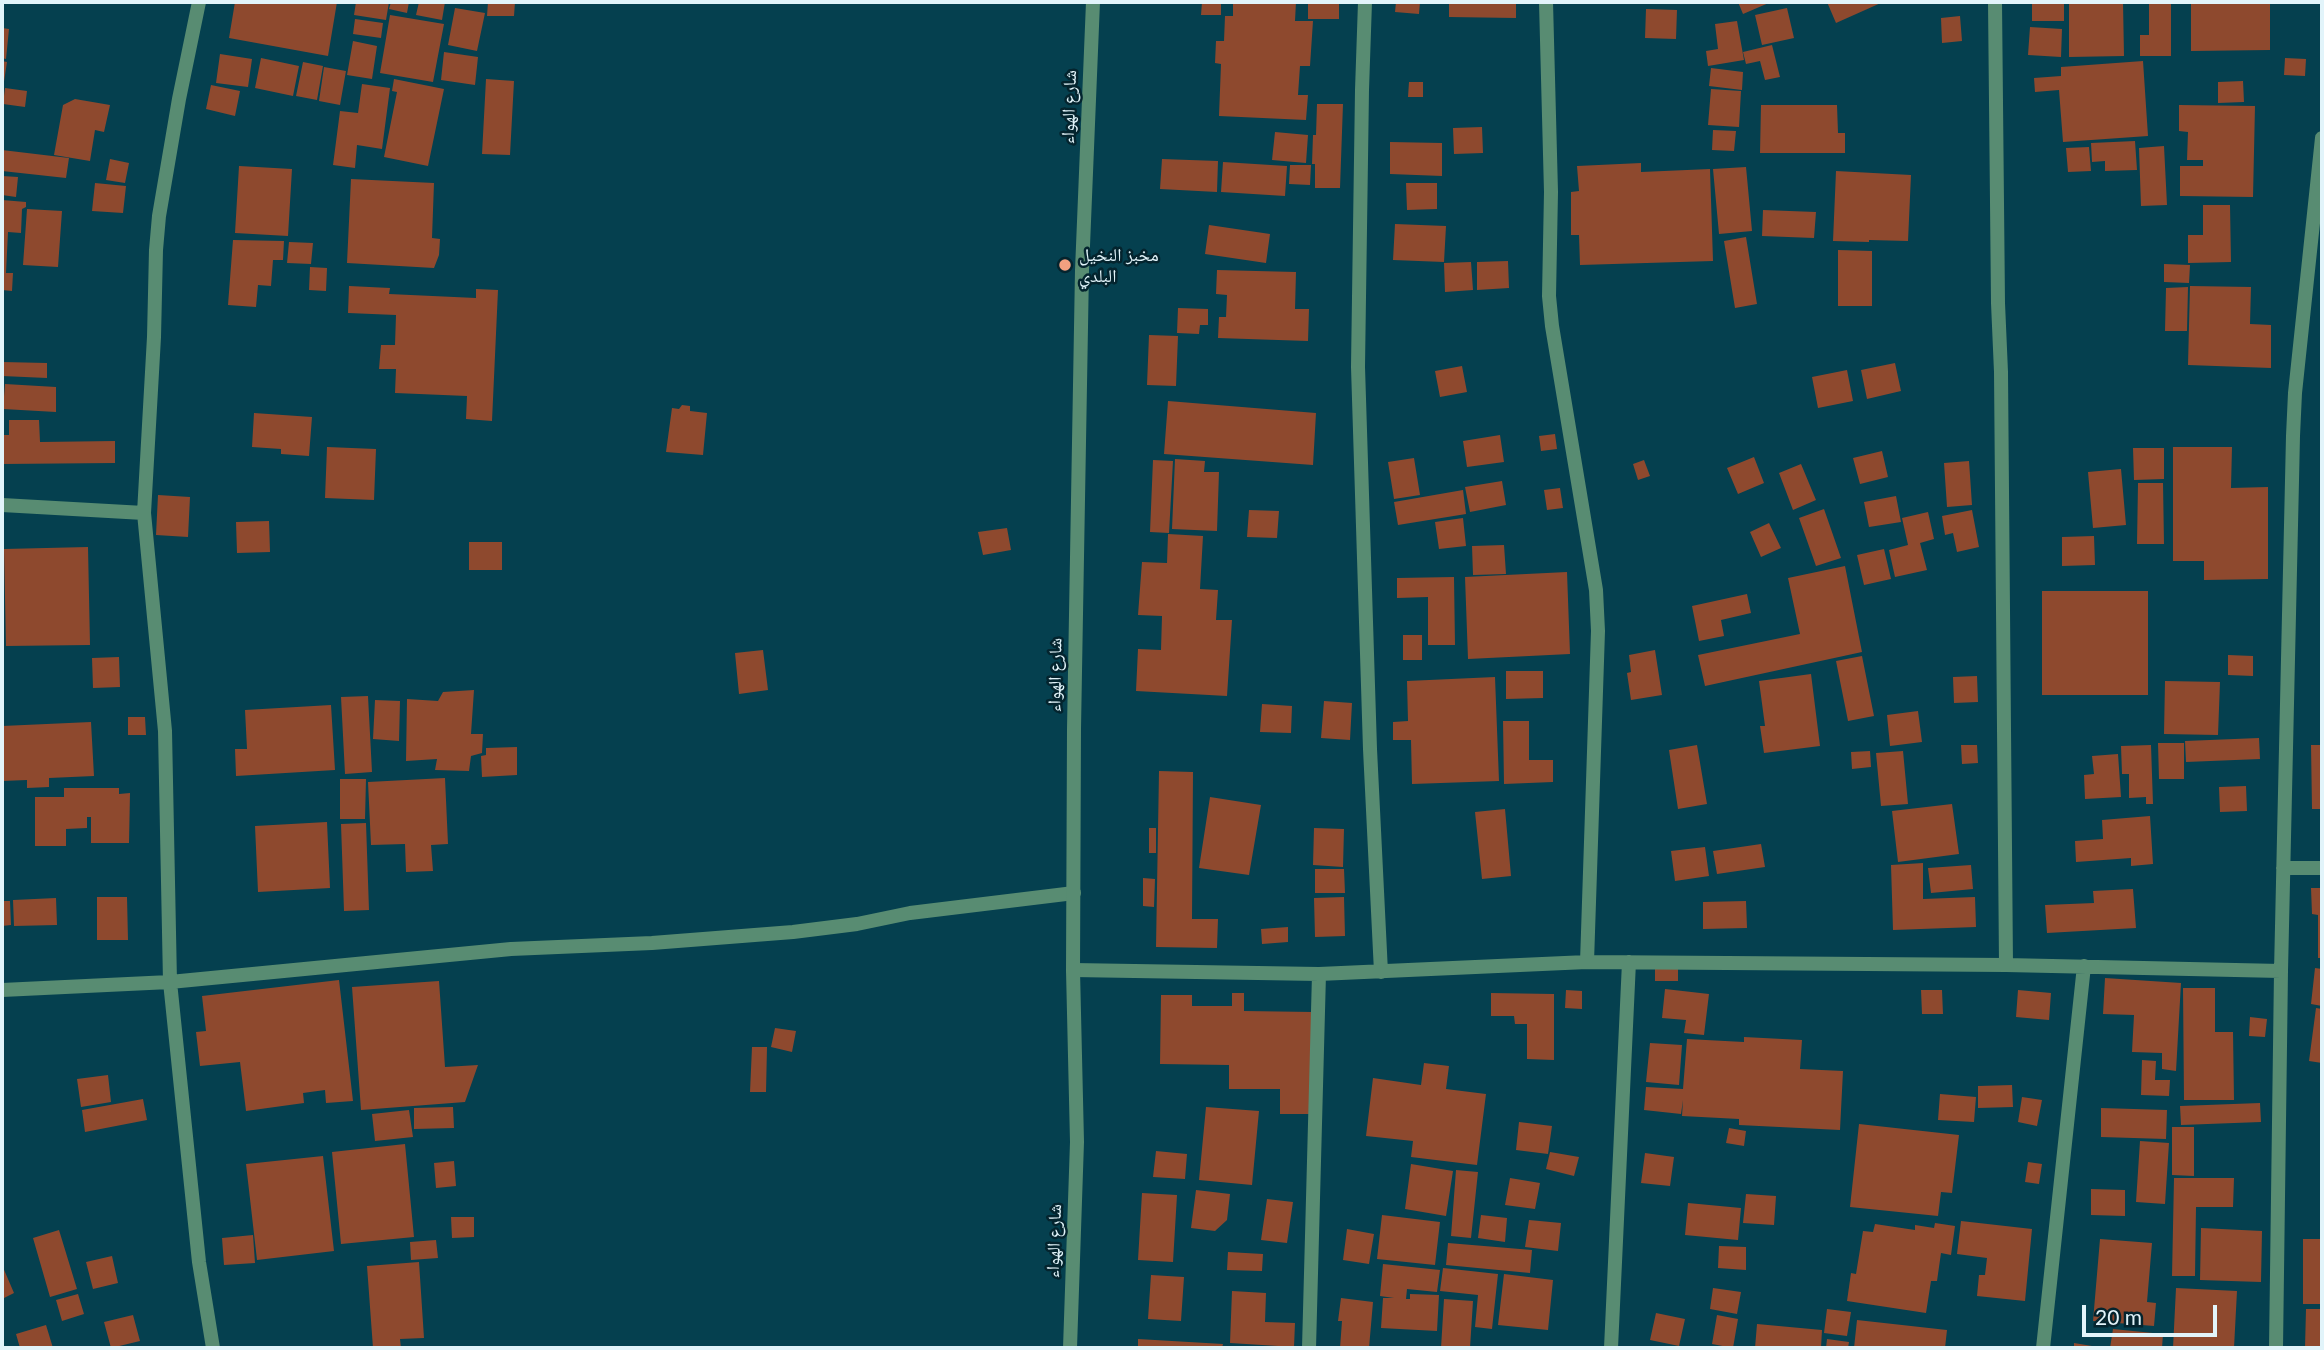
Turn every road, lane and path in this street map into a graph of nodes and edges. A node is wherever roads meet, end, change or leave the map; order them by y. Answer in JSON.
{"nodes":[{"id":1,"x":200,"y":2,"type":"edge"},
{"id":2,"x":1093,"y":2,"type":"edge"},
{"id":3,"x":1365,"y":2,"type":"edge"},
{"id":4,"x":1546,"y":2,"type":"edge"},
{"id":5,"x":1995,"y":2,"type":"edge"},
{"id":6,"x":2322,"y":138,"type":"edge"},
{"id":7,"x":2,"y":505,"type":"edge"},
{"id":8,"x":144,"y":513,"type":"junction"},
{"id":9,"x":2283,"y":868,"type":"junction"},
{"id":10,"x":2322,"y":868,"type":"edge"},
{"id":11,"x":1073,"y":893,"type":"junction"},
{"id":12,"x":1587,"y":962,"type":"junction"},
{"id":13,"x":1629,"y":962,"type":"junction"},
{"id":14,"x":2006,"y":965,"type":"junction"},
{"id":15,"x":2084,"y":966,"type":"junction"},
{"id":16,"x":1073,"y":970,"type":"junction"},
{"id":17,"x":2281,"y":971,"type":"junction"},
{"id":18,"x":1381,"y":972,"type":"junction"},
{"id":19,"x":1319,"y":975,"type":"junction"},
{"id":20,"x":170,"y":982,"type":"junction"},
{"id":21,"x":2,"y":990,"type":"edge"},
{"id":22,"x":214,"y":1348,"type":"edge"},
{"id":23,"x":1070,"y":1348,"type":"edge"},
{"id":24,"x":1309,"y":1348,"type":"edge"},
{"id":25,"x":1611,"y":1348,"type":"edge"},
{"id":26,"x":2043,"y":1348,"type":"edge"},
{"id":27,"x":2276,"y":1348,"type":"edge"}],
"edges":[{"from":1,"to":8,"type":"street"},
{"from":2,"to":11,"type":"street","name":"شارع الهواء"},
{"from":3,"to":18,"type":"street"},
{"from":4,"to":12,"type":"street"},
{"from":5,"to":14,"type":"street"},
{"from":6,"to":9,"type":"street"},
{"from":7,"to":8,"type":"street"},
{"from":8,"to":20,"type":"street"},
{"from":9,"to":10,"type":"street"},
{"from":9,"to":17,"type":"street"},
{"from":11,"to":16,"type":"street","name":"شارع الهواء"},
{"from":11,"to":20,"type":"street"},
{"from":12,"to":13,"type":"street"},
{"from":12,"to":18,"type":"street"},
{"from":13,"to":14,"type":"street"},
{"from":13,"to":25,"type":"street"},
{"from":14,"to":15,"type":"street"},
{"from":15,"to":17,"type":"street"},
{"from":15,"to":26,"type":"street"},
{"from":16,"to":19,"type":"street"},
{"from":16,"to":23,"type":"street","name":"شارع الهواء"},
{"from":17,"to":27,"type":"street"},
{"from":18,"to":19,"type":"street"},
{"from":19,"to":24,"type":"street"},
{"from":20,"to":21,"type":"street"},
{"from":20,"to":22,"type":"street"}]}
